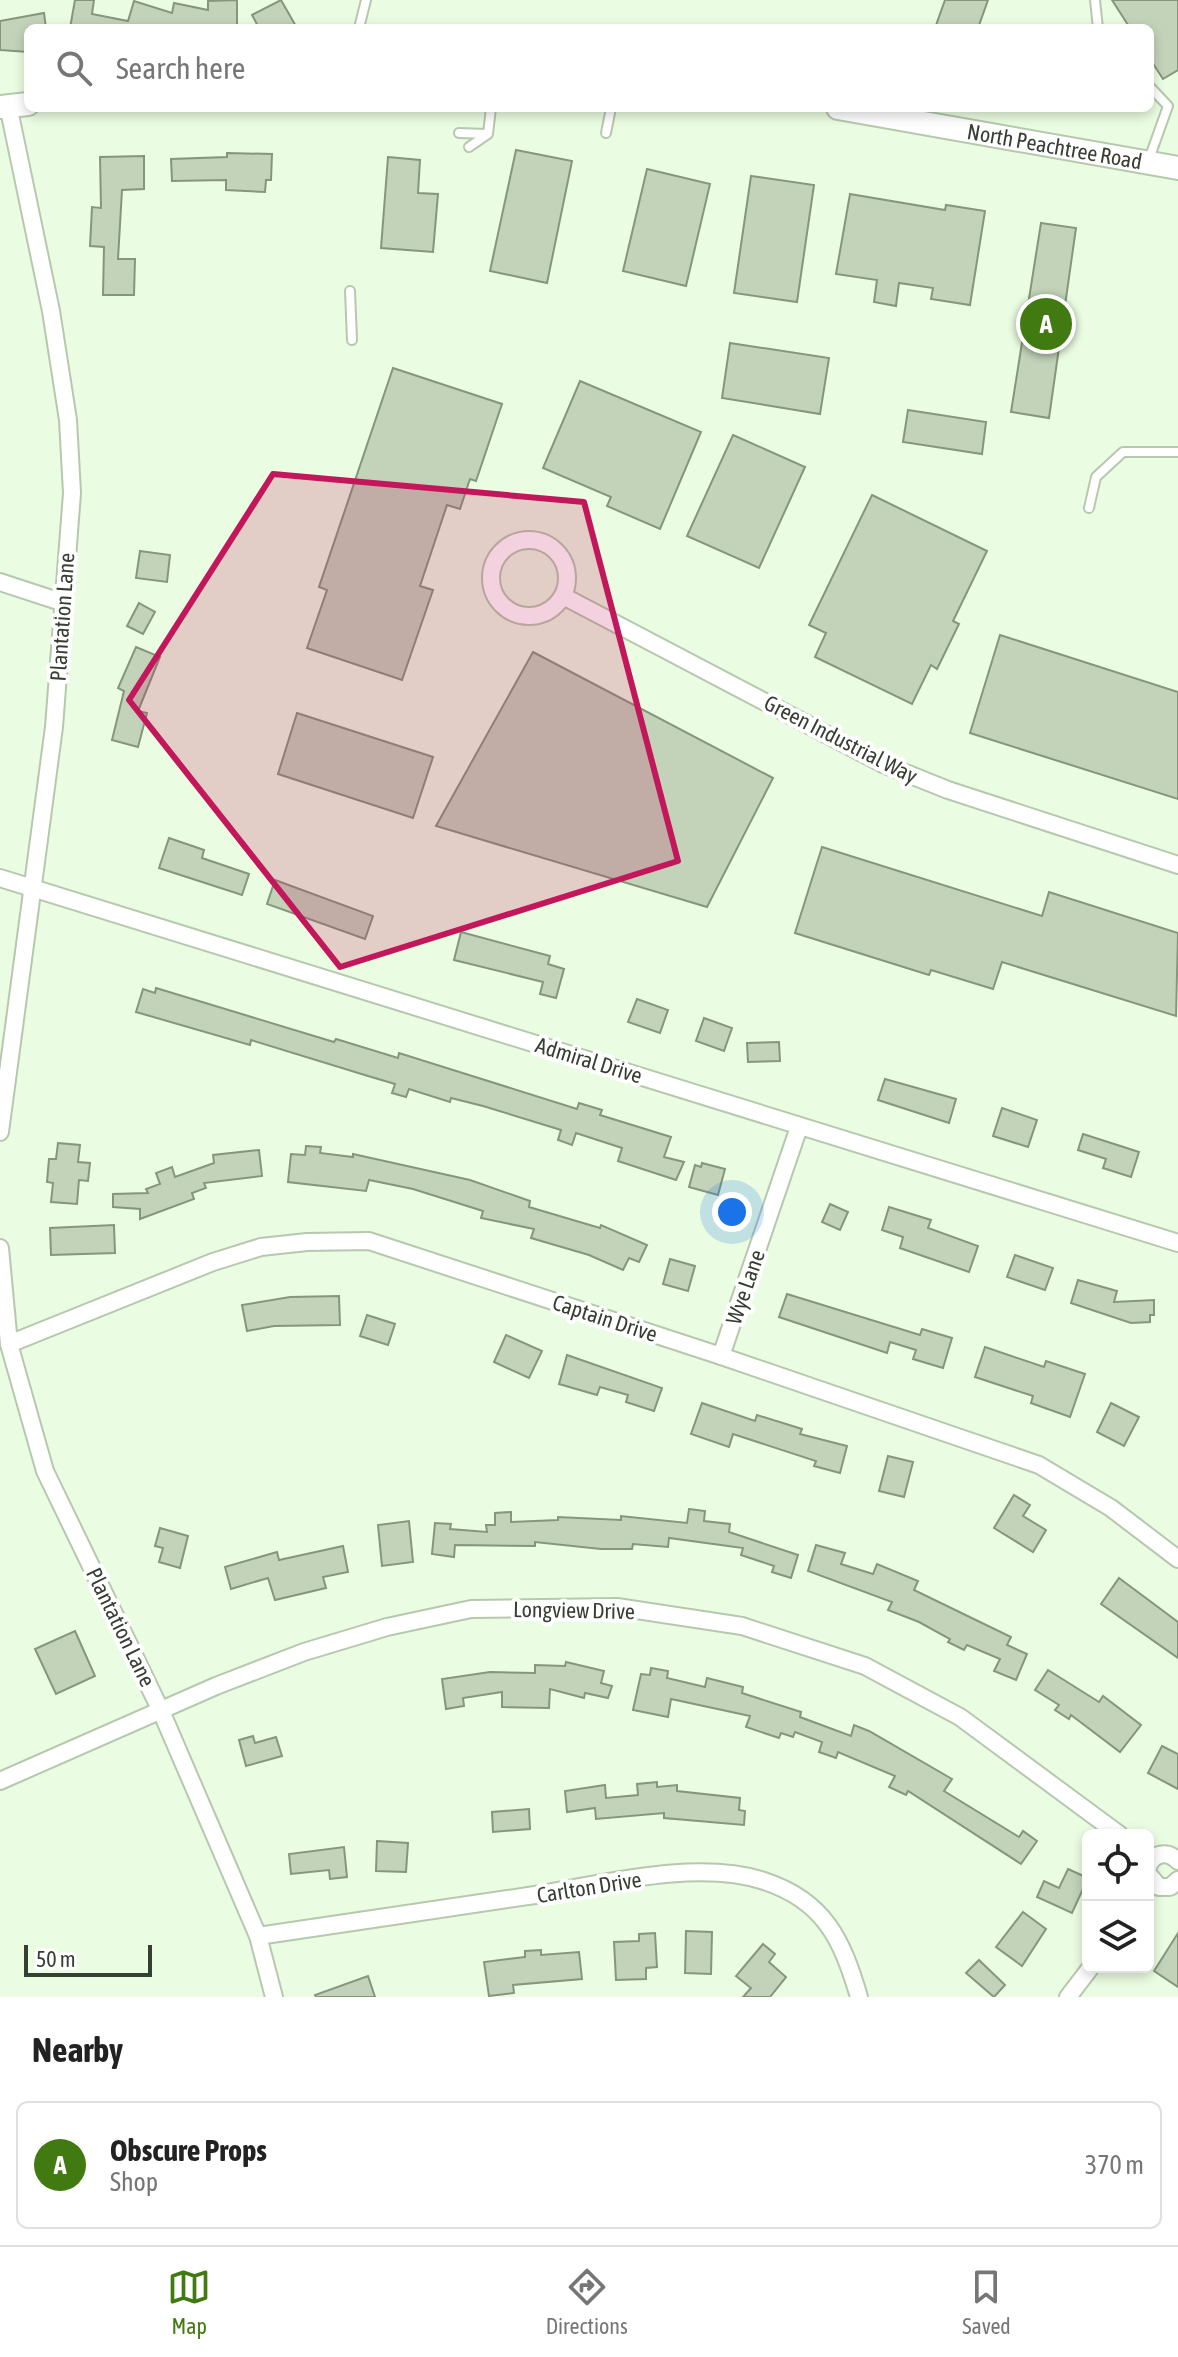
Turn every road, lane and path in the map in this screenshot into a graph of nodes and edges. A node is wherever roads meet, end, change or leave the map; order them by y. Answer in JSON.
{"nodes":[{"id":1,"x":366,"y":0,"type":"edge"},
{"id":2,"x":1095,"y":0,"type":"edge"},
{"id":3,"x":360,"y":24,"type":"edge"},
{"id":4,"x":1098,"y":24,"type":"edge"},
{"id":5,"x":1154,"y":91,"type":"edge"},
{"id":6,"x":12,"y":105,"type":"edge"},
{"id":7,"x":491,"y":112,"type":"edge"},
{"id":8,"x":610,"y":112,"type":"edge"},
{"id":9,"x":861,"y":112,"type":"edge"},
{"id":10,"x":459,"y":133,"type":"dead end"},
{"id":11,"x":606,"y":133,"type":"dead end"},
{"id":12,"x":488,"y":134,"type":"junction"},
{"id":13,"x":469,"y":147,"type":"dead end"},
{"id":14,"x":1148,"y":163,"type":"junction"},
{"id":15,"x":1178,"y":168,"type":"edge"},
{"id":16,"x":350,"y":291,"type":"dead end"},
{"id":17,"x":352,"y":340,"type":"dead end"},
{"id":18,"x":1178,"y":452,"type":"edge"},
{"id":19,"x":1089,"y":508,"type":"dead end"},
{"id":20,"x":0,"y":582,"type":"edge"},
{"id":21,"x":563,"y":596,"type":"junction"},
{"id":22,"x":64,"y":603,"type":"junction"},
{"id":23,"x":1178,"y":865,"type":"edge"},
{"id":24,"x":0,"y":878,"type":"edge"},
{"id":25,"x":31,"y":887,"type":"junction"},
{"id":26,"x":799,"y":1127,"type":"junction"},
{"id":27,"x":0,"y":1132,"type":"edge"},
{"id":28,"x":1178,"y":1243,"type":"edge"},
{"id":29,"x":0,"y":1248,"type":"edge"},
{"id":30,"x":9,"y":1344,"type":"junction"},
{"id":31,"x":721,"y":1356,"type":"junction"},
{"id":32,"x":1178,"y":1559,"type":"edge"},
{"id":33,"x":161,"y":1711,"type":"junction"},
{"id":34,"x":0,"y":1781,"type":"edge"},
{"id":35,"x":1112,"y":1829,"type":"edge"},
{"id":36,"x":1177,"y":1858,"type":"edge"},
{"id":37,"x":1154,"y":1868,"type":"edge"},
{"id":38,"x":1154,"y":1875,"type":"edge"},
{"id":39,"x":1178,"y":1880,"type":"edge"},
{"id":40,"x":258,"y":1936,"type":"junction"},
{"id":41,"x":1086,"y":1973,"type":"edge"},
{"id":42,"x":274,"y":1997,"type":"edge"},
{"id":43,"x":859,"y":1997,"type":"edge"},
{"id":44,"x":1068,"y":1997,"type":"edge"}],
"edges":[{"from":1,"to":3,"type":"lane"},
{"from":2,"to":4,"type":"lane"},
{"from":5,"to":14,"type":"lane"},
{"from":6,"to":22,"type":"street","name":"Plantation Lane"},
{"from":7,"to":12,"type":"lane"},
{"from":8,"to":11,"type":"lane"},
{"from":9,"to":14,"type":"street","name":"North Peachtree Road"},
{"from":10,"to":12,"type":"lane"},
{"from":12,"to":13,"type":"lane"},
{"from":14,"to":15,"type":"street","name":"North Peachtree Road"},
{"from":16,"to":17,"type":"lane"},
{"from":18,"to":19,"type":"lane"},
{"from":20,"to":22,"type":"street"},
{"from":21,"to":21,"type":"street"},
{"from":21,"to":23,"type":"street","name":"Green Industrial Way"},
{"from":22,"to":25,"type":"street","name":"Plantation Lane"},
{"from":24,"to":25,"type":"street","name":"Admiral Drive"},
{"from":25,"to":26,"type":"street","name":"Admiral Drive"},
{"from":25,"to":27,"type":"street","name":"Plantation Lane"},
{"from":26,"to":28,"type":"street","name":"Admiral Drive"},
{"from":26,"to":31,"type":"street","name":"Wye Lane"},
{"from":29,"to":30,"type":"street","name":"Plantation Lane"},
{"from":30,"to":31,"type":"street","name":"Captain Drive"},
{"from":30,"to":33,"type":"street","name":"Plantation Lane"},
{"from":31,"to":32,"type":"street","name":"Captain Drive"},
{"from":33,"to":34,"type":"street","name":"Longview Drive"},
{"from":33,"to":35,"type":"street","name":"Longview Drive"},
{"from":33,"to":40,"type":"street","name":"Plantation Lane"},
{"from":36,"to":37,"type":"street"},
{"from":38,"to":39,"type":"street"},
{"from":40,"to":42,"type":"street","name":"Plantation Lane"},
{"from":40,"to":43,"type":"street","name":"Carlton Drive"},
{"from":41,"to":44,"type":"street"}]}
